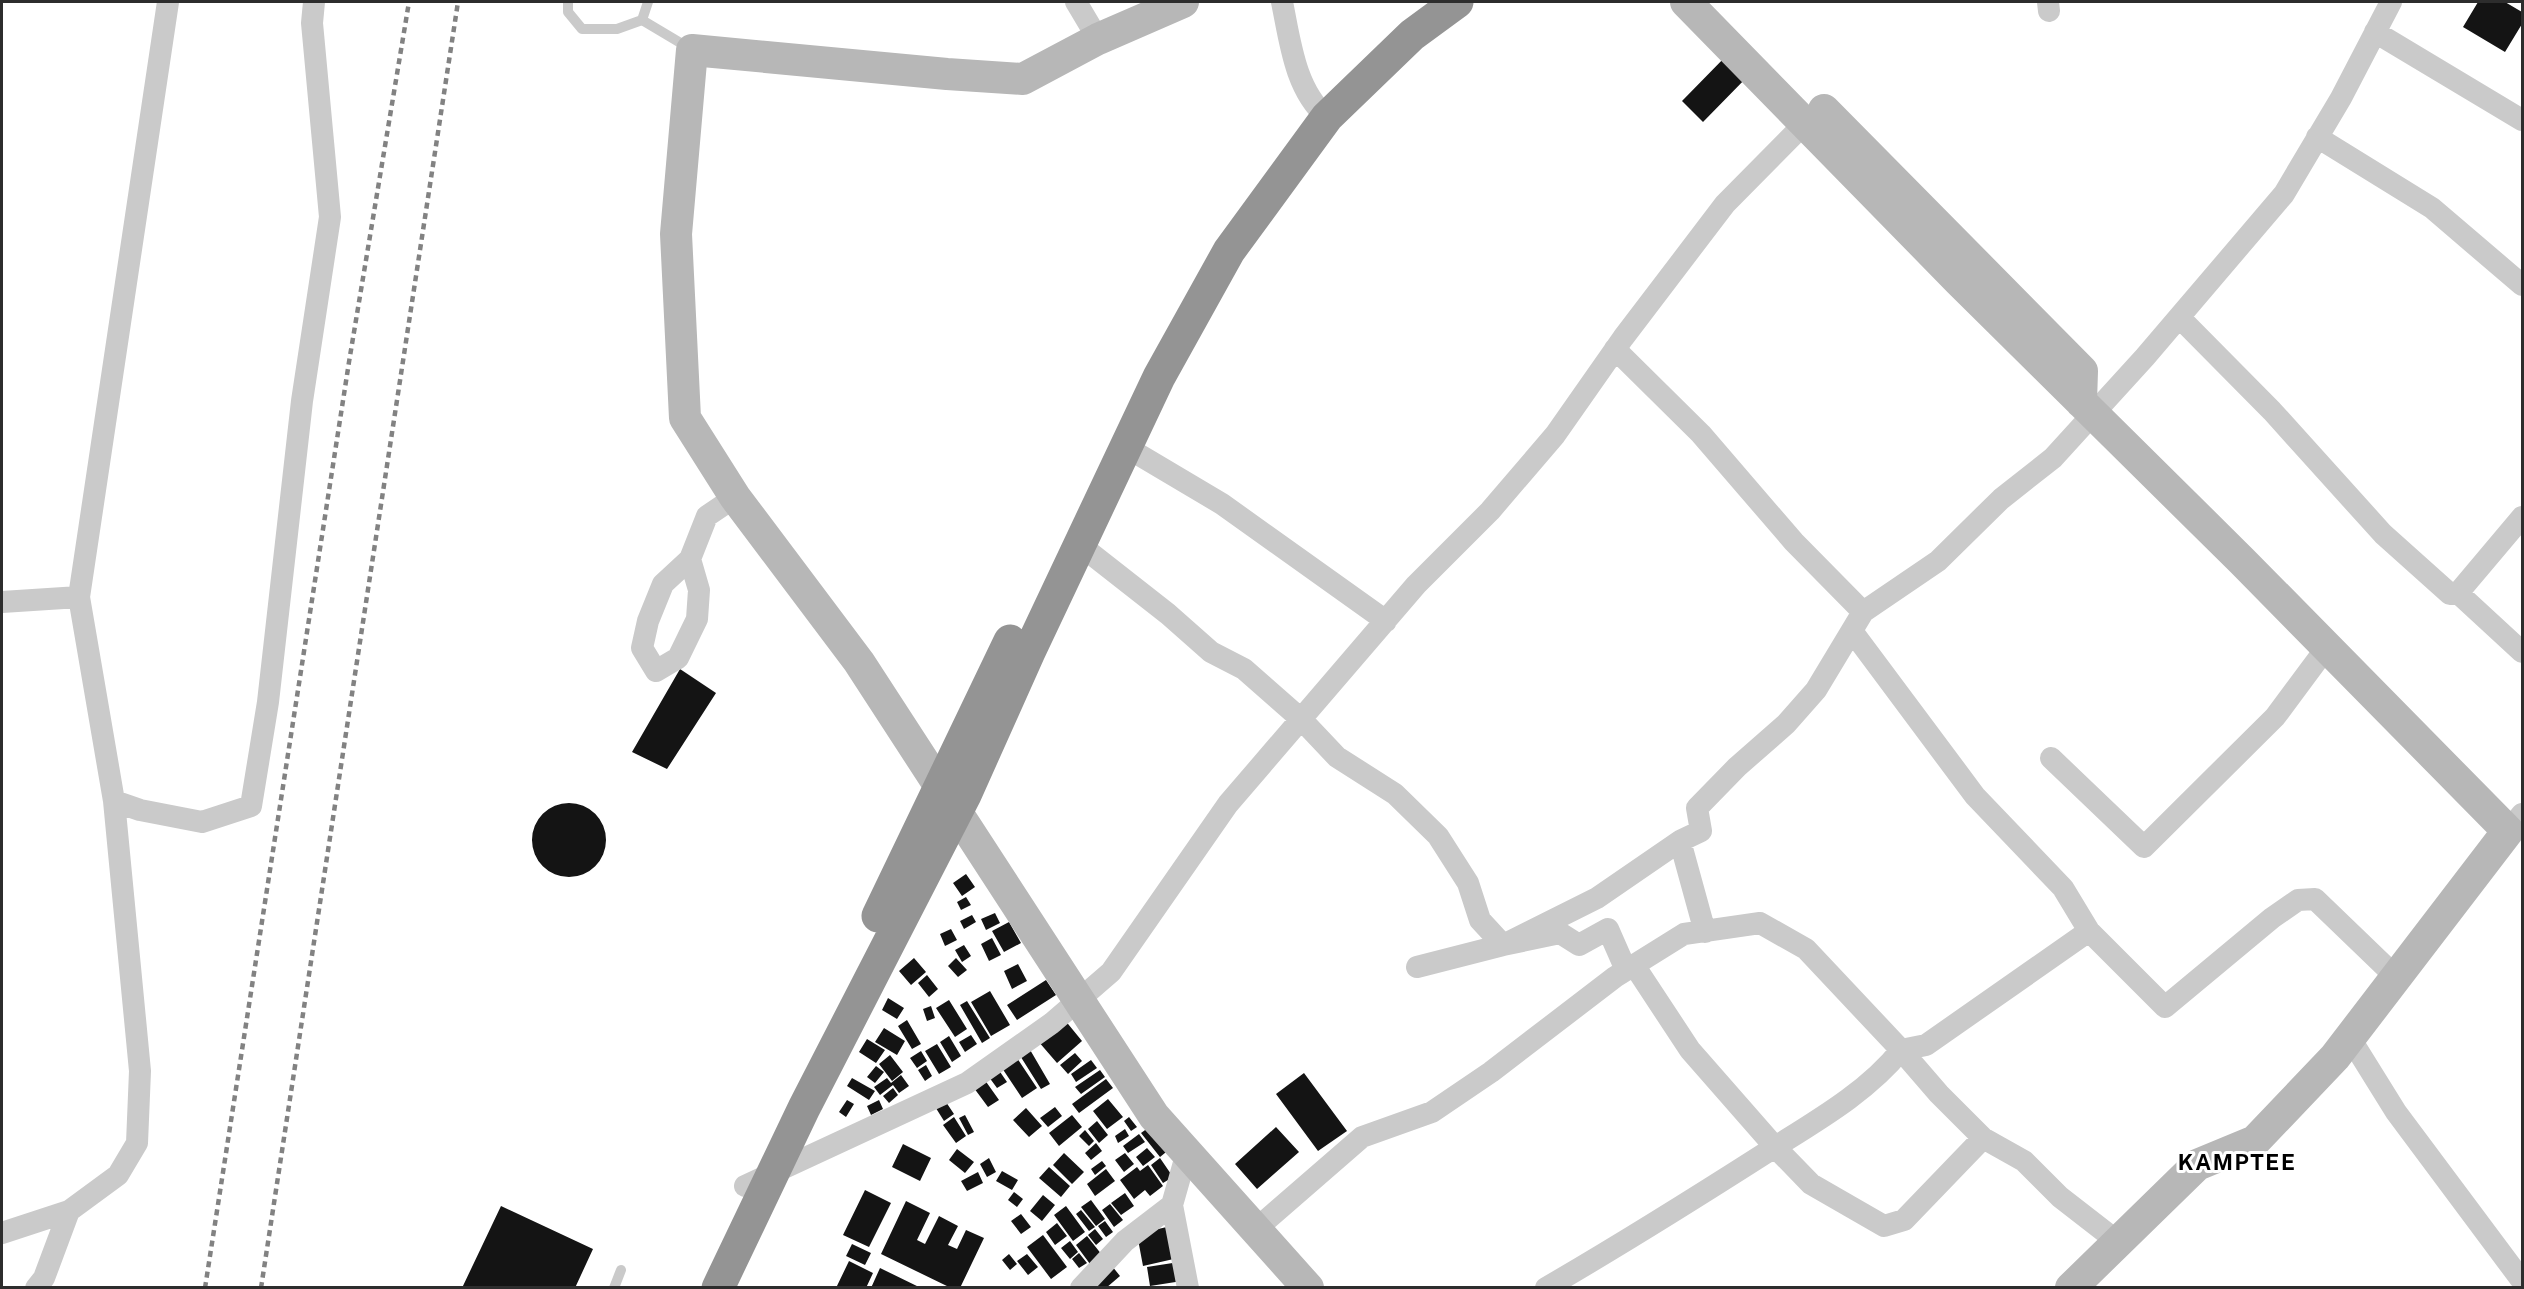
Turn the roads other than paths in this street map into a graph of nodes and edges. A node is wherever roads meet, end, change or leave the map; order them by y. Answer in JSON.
{"nodes":[{"id":1,"x":168,"y":2,"type":"edge"},
{"id":2,"x":314,"y":2,"type":"edge"},
{"id":3,"x":568,"y":2,"type":"edge"},
{"id":4,"x":648,"y":2,"type":"edge"},
{"id":5,"x":1076,"y":2,"type":"edge"},
{"id":6,"x":1183,"y":2,"type":"edge"},
{"id":7,"x":1282,"y":2,"type":"edge"},
{"id":8,"x":1427,"y":2,"type":"edge"},
{"id":9,"x":1457,"y":2,"type":"edge"},
{"id":10,"x":1686,"y":2,"type":"edge"},
{"id":11,"x":1715,"y":2,"type":"edge"},
{"id":12,"x":2391,"y":2,"type":"edge"},
{"id":13,"x":642,"y":20,"type":"junction"},
{"id":14,"x":2375,"y":32,"type":"junction"},
{"id":15,"x":1098,"y":39,"type":"junction"},
{"id":16,"x":692,"y":50,"type":"junction"},
{"id":17,"x":1321,"y":112,"type":"junction"},
{"id":18,"x":2523,"y":120,"type":"edge"},
{"id":19,"x":1806,"y":122,"type":"junction"},
{"id":20,"x":2317,"y":137,"type":"junction"},
{"id":21,"x":2523,"y":285,"type":"edge"},
{"id":22,"x":2179,"y":317,"type":"junction"},
{"id":23,"x":1615,"y":349,"type":"junction"},
{"id":24,"x":2087,"y":408,"type":"junction"},
{"id":25,"x":1126,"y":447,"type":"junction"},
{"id":26,"x":735,"y":497,"type":"junction"},
{"id":27,"x":2523,"y":518,"type":"edge"},
{"id":28,"x":1082,"y":523,"type":"junction"},
{"id":29,"x":690,"y":559,"type":"dead end"},
{"id":30,"x":2458,"y":593,"type":"junction"},
{"id":31,"x":80,"y":597,"type":"junction"},
{"id":32,"x":2,"y":602,"type":"edge"},
{"id":33,"x":1386,"y":621,"type":"junction"},
{"id":34,"x":1857,"y":622,"type":"junction"},
{"id":35,"x":2327,"y":647,"type":"junction"},
{"id":36,"x":2523,"y":652,"type":"edge"},
{"id":37,"x":1302,"y":720,"type":"junction"},
{"id":38,"x":2051,"y":758,"type":"dead end"},
{"id":39,"x":949,"y":800,"type":"junction"},
{"id":40,"x":114,"y":801,"type":"junction"},
{"id":41,"x":2515,"y":822,"type":"edge"},
{"id":42,"x":1680,"y":841,"type":"junction"},
{"id":43,"x":2089,"y":931,"type":"junction"},
{"id":44,"x":1705,"y":932,"type":"junction"},
{"id":45,"x":1503,"y":945,"type":"junction"},
{"id":46,"x":1417,"y":967,"type":"dead end"},
{"id":47,"x":1630,"y":968,"type":"junction"},
{"id":48,"x":2396,"y":976,"type":"junction"},
{"id":49,"x":1080,"y":1001,"type":"junction"},
{"id":50,"x":2350,"y":1038,"type":"junction"},
{"id":51,"x":1901,"y":1050,"type":"junction"},
{"id":52,"x":1983,"y":1138,"type":"junction"},
{"id":53,"x":1775,"y":1147,"type":"junction"},
{"id":54,"x":1187,"y":1152,"type":"junction"},
{"id":55,"x":759,"y":1180,"type":"junction"},
{"id":56,"x":1172,"y":1205,"type":"junction"},
{"id":57,"x":69,"y":1211,"type":"junction"},
{"id":58,"x":1256,"y":1229,"type":"junction"},
{"id":59,"x":2,"y":1233,"type":"edge"},
{"id":60,"x":2118,"y":1242,"type":"junction"},
{"id":61,"x":621,"y":1270,"type":"dead end"},
{"id":62,"x":2523,"y":1281,"type":"edge"},
{"id":63,"x":36,"y":1287,"type":"edge"},
{"id":64,"x":614,"y":1287,"type":"edge"},
{"id":65,"x":697,"y":1287,"type":"edge"},
{"id":66,"x":718,"y":1287,"type":"edge"},
{"id":67,"x":1081,"y":1287,"type":"edge"},
{"id":68,"x":1188,"y":1287,"type":"edge"},
{"id":69,"x":1308,"y":1287,"type":"edge"},
{"id":70,"x":1546,"y":1287,"type":"edge"},
{"id":71,"x":2071,"y":1287,"type":"edge"}],
"edges":[{"from":1,"to":31,"type":"street"},
{"from":2,"to":40,"type":"street"},
{"from":3,"to":13,"type":"lane"},
{"from":4,"to":13,"type":"lane"},
{"from":5,"to":15,"type":"street"},
{"from":6,"to":15,"type":"street"},
{"from":7,"to":17,"type":"street"},
{"from":8,"to":17,"type":"highway"},
{"from":9,"to":17,"type":"highway"},
{"from":10,"to":19,"type":"street"},
{"from":11,"to":24,"type":"street"},
{"from":12,"to":14,"type":"street"},
{"from":13,"to":16,"type":"lane"},
{"from":14,"to":18,"type":"street"},
{"from":14,"to":20,"type":"street"},
{"from":15,"to":16,"type":"street"},
{"from":16,"to":26,"type":"street"},
{"from":17,"to":25,"type":"highway"},
{"from":17,"to":28,"type":"highway"},
{"from":19,"to":23,"type":"street"},
{"from":19,"to":24,"type":"street"},
{"from":20,"to":21,"type":"street"},
{"from":20,"to":22,"type":"street"},
{"from":22,"to":24,"type":"street"},
{"from":22,"to":30,"type":"street"},
{"from":23,"to":33,"type":"street"},
{"from":23,"to":34,"type":"street"},
{"from":24,"to":34,"type":"street"},
{"from":24,"to":35,"type":"street"},
{"from":25,"to":28,"type":"highway"},
{"from":25,"to":33,"type":"street"},
{"from":26,"to":29,"type":"street"},
{"from":26,"to":39,"type":"street"},
{"from":27,"to":30,"type":"street"},
{"from":28,"to":37,"type":"street"},
{"from":28,"to":39,"type":"highway"},
{"from":30,"to":36,"type":"street"},
{"from":31,"to":32,"type":"street"},
{"from":31,"to":40,"type":"street"},
{"from":33,"to":37,"type":"street"},
{"from":34,"to":42,"type":"street"},
{"from":34,"to":43,"type":"street"},
{"from":35,"to":38,"type":"street"},
{"from":35,"to":41,"type":"street"},
{"from":37,"to":45,"type":"street"},
{"from":37,"to":49,"type":"street"},
{"from":39,"to":49,"type":"street"},
{"from":39,"to":55,"type":"highway"},
{"from":40,"to":57,"type":"street"},
{"from":41,"to":48,"type":"street"},
{"from":42,"to":44,"type":"street"},
{"from":42,"to":45,"type":"street"},
{"from":43,"to":48,"type":"street"},
{"from":43,"to":51,"type":"street"},
{"from":44,"to":47,"type":"street"},
{"from":44,"to":51,"type":"street"},
{"from":45,"to":46,"type":"street"},
{"from":45,"to":47,"type":"street"},
{"from":47,"to":53,"type":"street"},
{"from":47,"to":58,"type":"street"},
{"from":48,"to":50,"type":"street"},
{"from":49,"to":54,"type":"street"},
{"from":49,"to":55,"type":"street"},
{"from":50,"to":60,"type":"street"},
{"from":50,"to":62,"type":"street"},
{"from":51,"to":52,"type":"street"},
{"from":51,"to":53,"type":"street"},
{"from":52,"to":53,"type":"street"},
{"from":52,"to":60,"type":"street"},
{"from":53,"to":70,"type":"street"},
{"from":54,"to":56,"type":"street"},
{"from":54,"to":58,"type":"street"},
{"from":55,"to":65,"type":"highway"},
{"from":55,"to":66,"type":"highway"},
{"from":56,"to":67,"type":"street"},
{"from":56,"to":68,"type":"street"},
{"from":57,"to":59,"type":"street"},
{"from":57,"to":63,"type":"street"},
{"from":58,"to":69,"type":"street"},
{"from":60,"to":71,"type":"street"},
{"from":61,"to":64,"type":"lane"}]}
